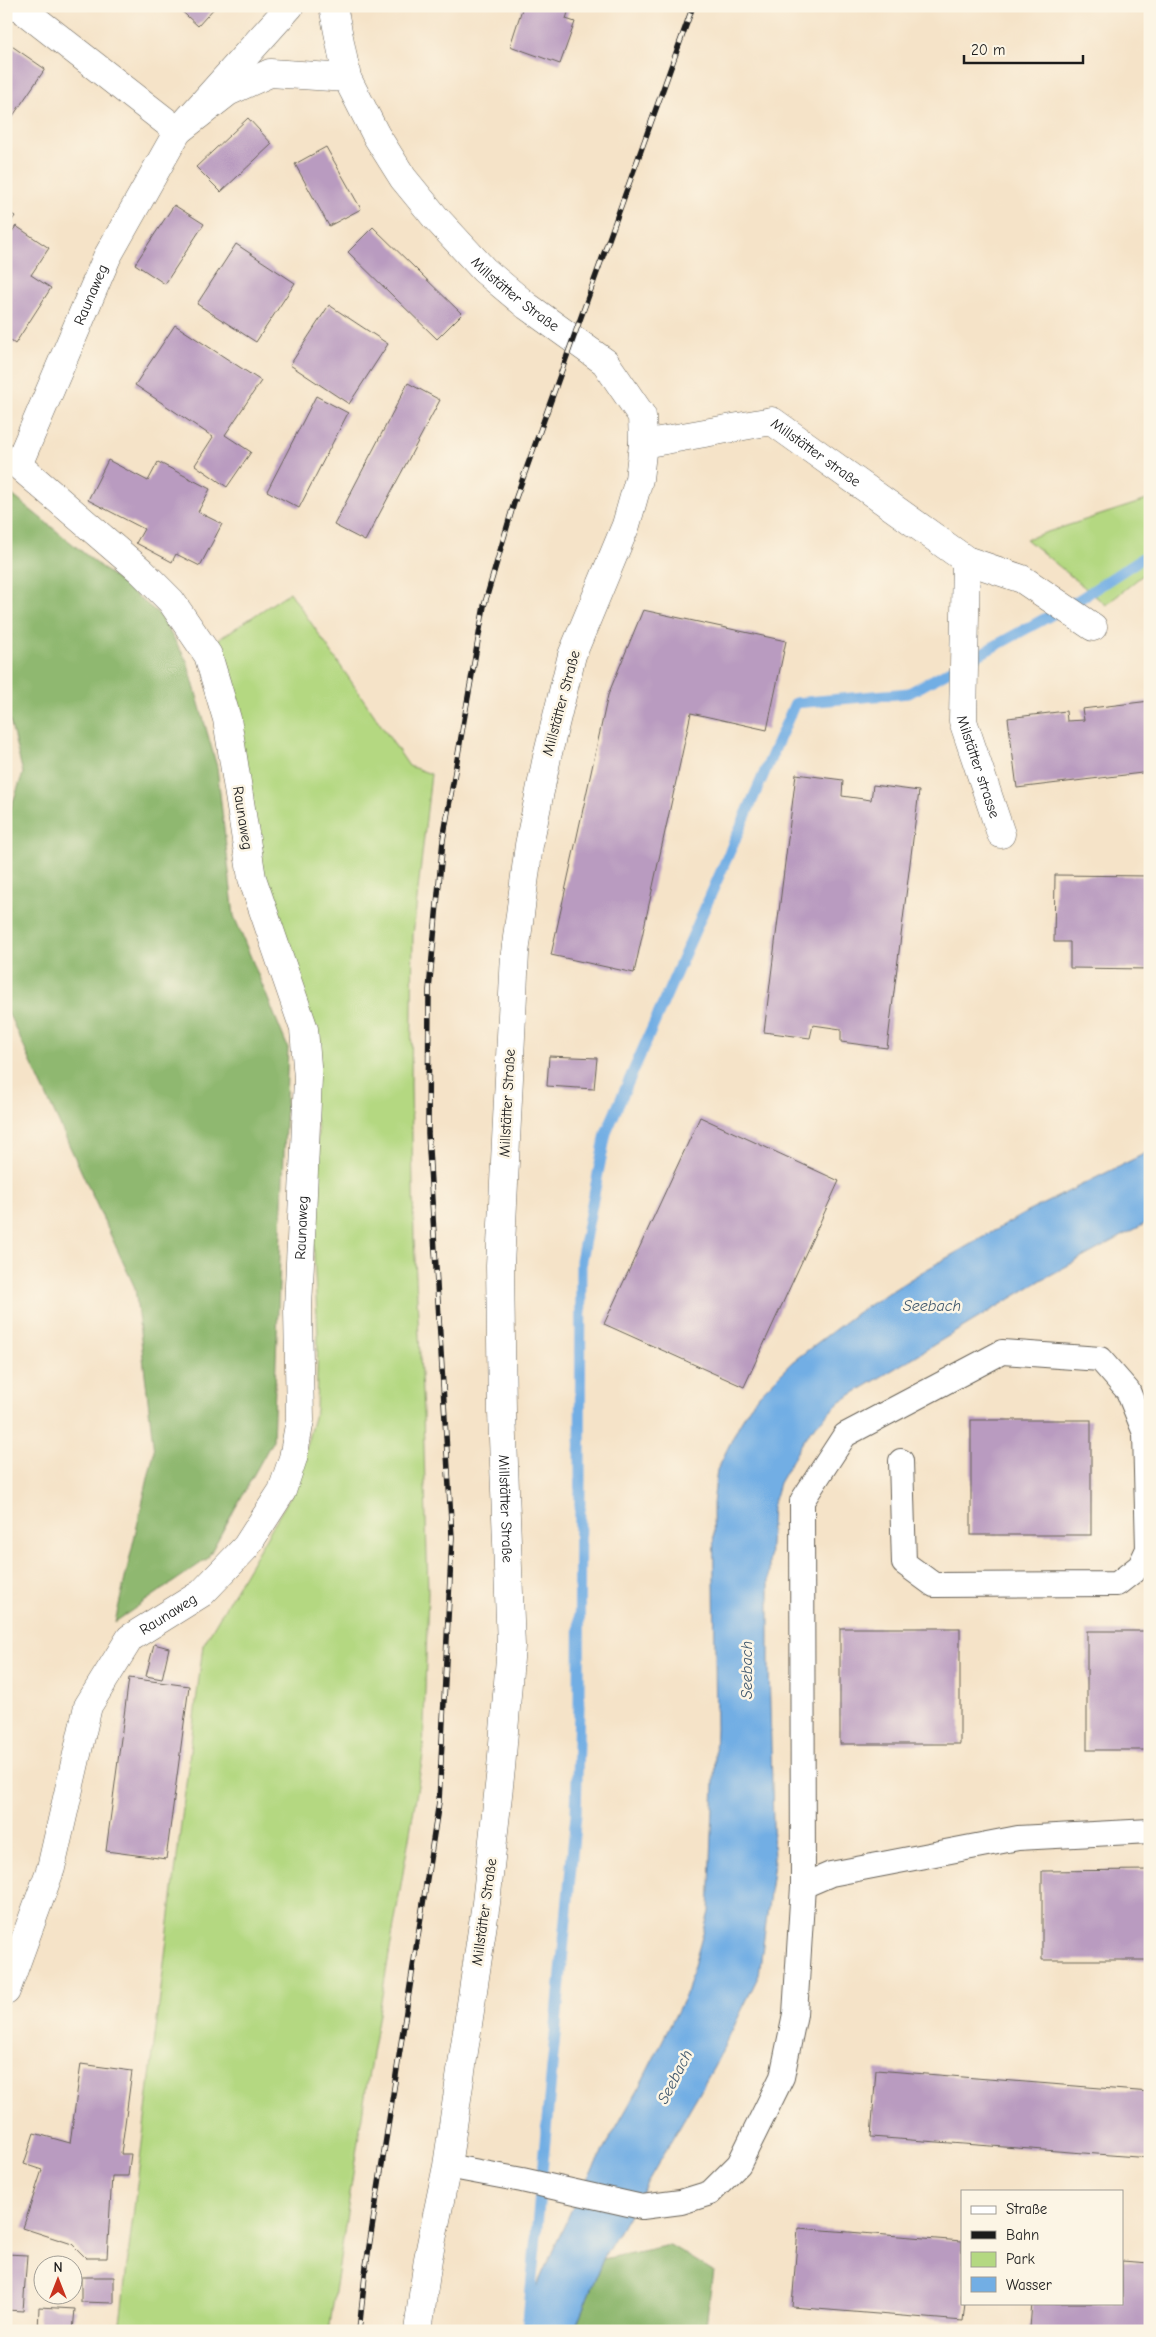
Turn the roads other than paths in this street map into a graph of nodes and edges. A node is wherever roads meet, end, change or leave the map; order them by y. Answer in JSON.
{"nodes":[{"id":1,"x":18,"y":6,"type":"edge"},
{"id":2,"x":290,"y":6,"type":"edge"},
{"id":3,"x":333,"y":6,"type":"edge"},
{"id":4,"x":347,"y":78,"type":"junction"},
{"id":5,"x":178,"y":131,"type":"junction"},
{"id":6,"x":643,"y":444,"type":"junction"},
{"id":7,"x":12,"y":463,"type":"edge"},
{"id":8,"x":966,"y":560,"type":"junction"},
{"id":9,"x":1093,"y":627,"type":"dead end"},
{"id":10,"x":1001,"y":834,"type":"dead end"},
{"id":11,"x":901,"y":1461,"type":"dead end"},
{"id":12,"x":1148,"y":1481,"type":"edge"},
{"id":13,"x":1150,"y":1831,"type":"edge"},
{"id":14,"x":802,"y":1886,"type":"junction"},
{"id":15,"x":6,"y":1991,"type":"edge"},
{"id":16,"x":447,"y":2166,"type":"junction"},
{"id":17,"x":418,"y":2331,"type":"edge"}],
"edges":[{"from":1,"to":5,"type":"street"},
{"from":2,"to":5,"type":"street","name":"Raunaweg"},
{"from":3,"to":4,"type":"street","name":"Millstätter Straße"},
{"from":4,"to":5,"type":"street","name":"Raunaweg"},
{"from":4,"to":6,"type":"street","name":"Millstätter Straße"},
{"from":5,"to":7,"type":"street","name":"Raunaweg"},
{"from":6,"to":8,"type":"street","name":"Millstätter straße"},
{"from":6,"to":16,"type":"street","name":"Millstätter Straße"},
{"from":7,"to":15,"type":"street","name":"Raunaweg"},
{"from":8,"to":9,"type":"street","name":"Millstätter straße"},
{"from":8,"to":10,"type":"street","name":"Milstätter strasse"},
{"from":11,"to":12,"type":"lane"},
{"from":12,"to":14,"type":"lane"},
{"from":13,"to":14,"type":"lane"},
{"from":14,"to":16,"type":"lane"},
{"from":16,"to":17,"type":"street","name":"Millstätter Straße"}]}
